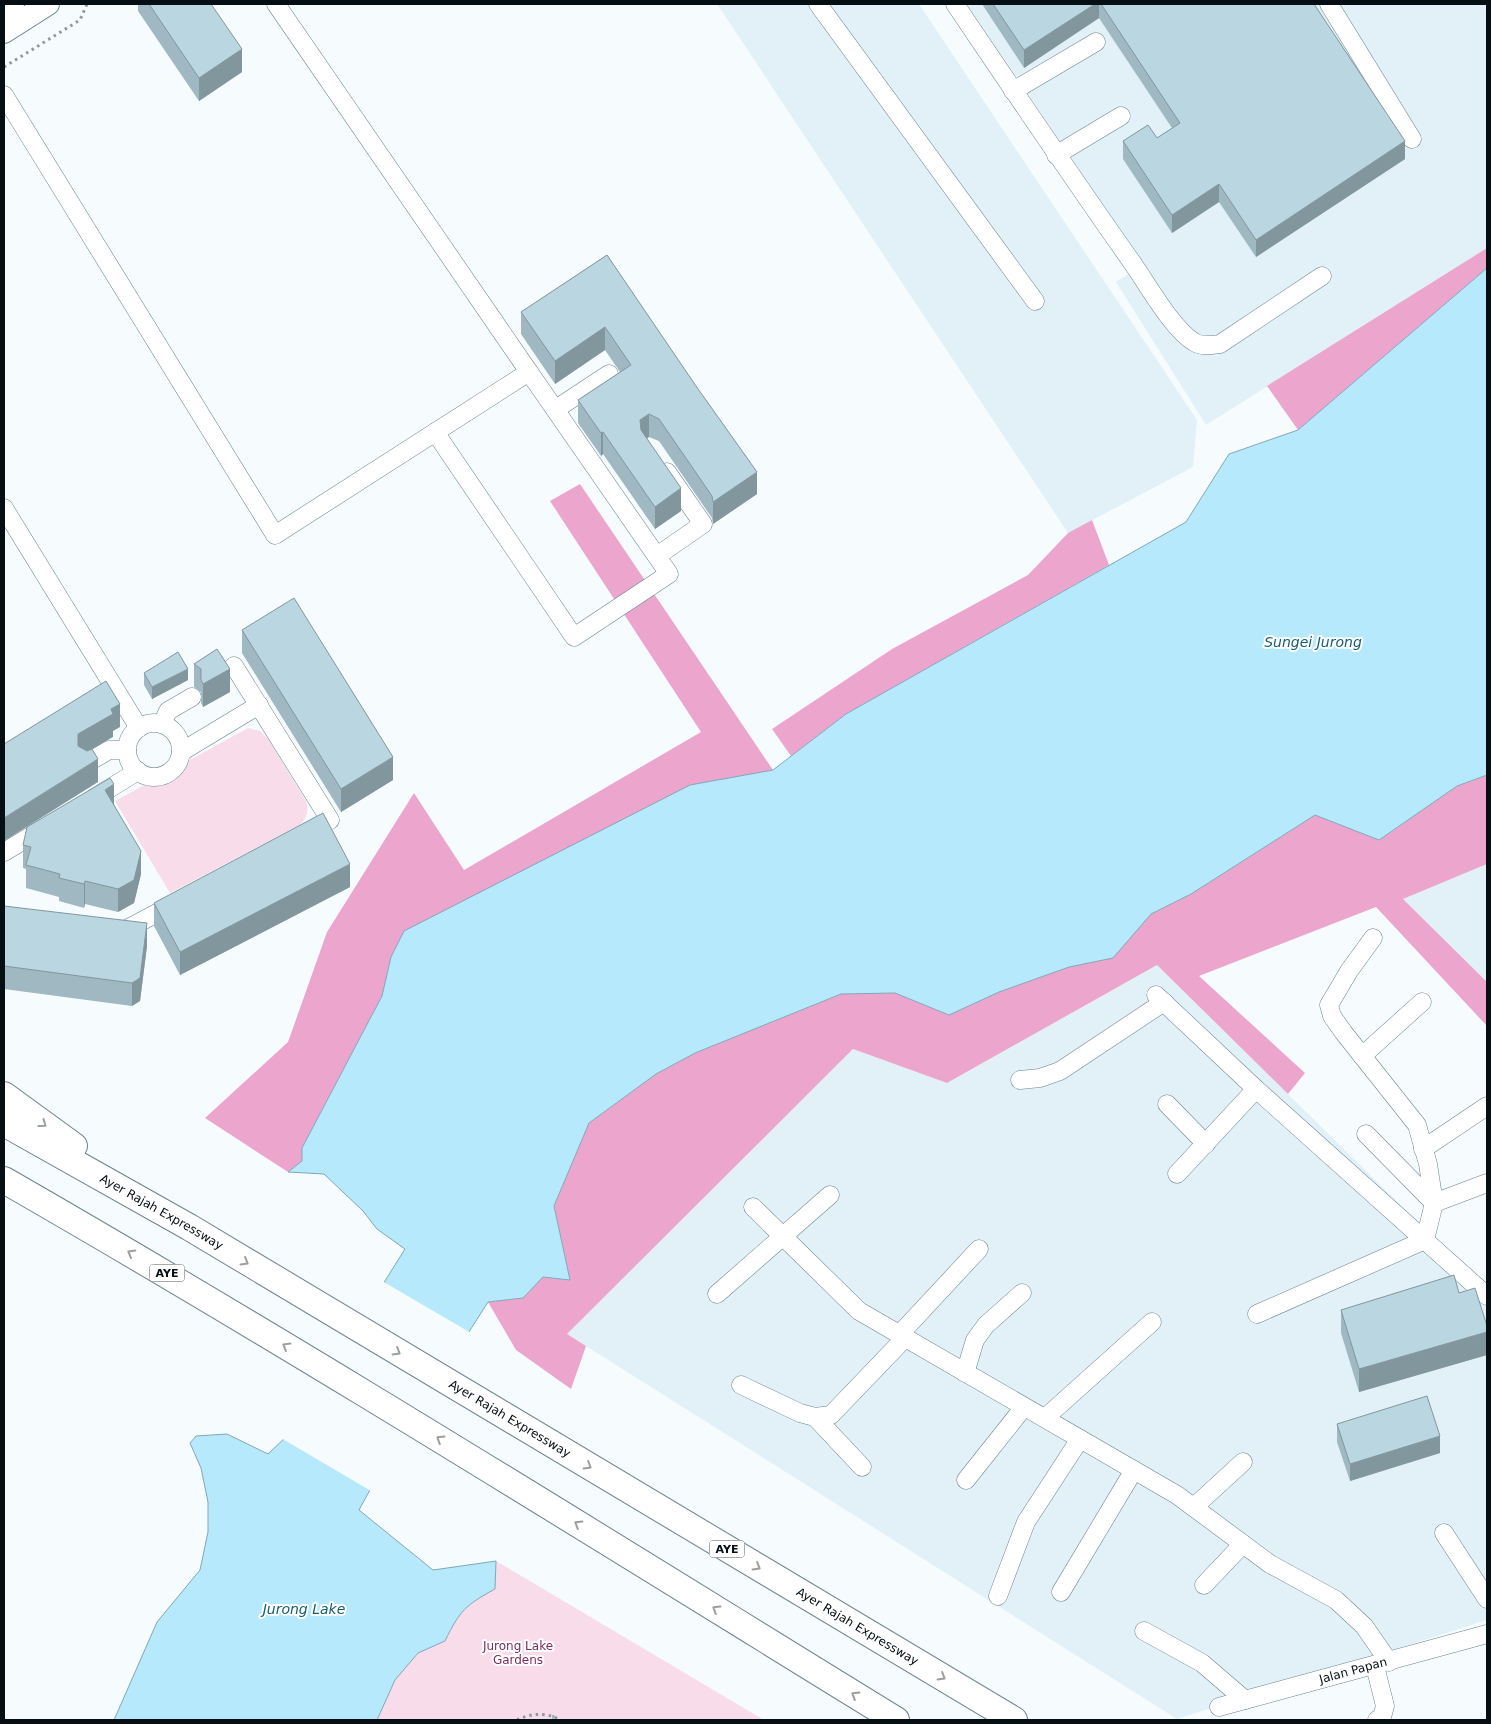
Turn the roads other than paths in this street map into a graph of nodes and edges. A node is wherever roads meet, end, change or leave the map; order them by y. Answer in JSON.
{"nodes":[{"id":1,"x":13,"y":4,"type":"edge"},
{"id":2,"x":48,"y":4,"type":"edge"},
{"id":3,"x":276,"y":4,"type":"edge"},
{"id":4,"x":818,"y":4,"type":"edge"},
{"id":5,"x":955,"y":4,"type":"edge"},
{"id":6,"x":1329,"y":4,"type":"edge"},
{"id":7,"x":5,"y":22,"type":"edge"},
{"id":8,"x":1096,"y":42,"type":"dead end"},
{"id":9,"x":1013,"y":91,"type":"junction"},
{"id":10,"x":4,"y":95,"type":"edge"},
{"id":11,"x":1122,"y":116,"type":"dead end"},
{"id":12,"x":1412,"y":139,"type":"dead end"},
{"id":13,"x":1056,"y":155,"type":"junction"},
{"id":14,"x":1322,"y":276,"type":"dead end"},
{"id":15,"x":1035,"y":301,"type":"dead end"},
{"id":16,"x":529,"y":372,"type":"junction"},
{"id":17,"x":610,"y":374,"type":"dead end"},
{"id":18,"x":556,"y":410,"type":"junction"},
{"id":19,"x":435,"y":432,"type":"junction"},
{"id":20,"x":655,"y":455,"type":"edge"},
{"id":21,"x":4,"y":508,"type":"edge"},
{"id":22,"x":657,"y":556,"type":"junction"},
{"id":23,"x":234,"y":666,"type":"dead end"},
{"id":24,"x":192,"y":697,"type":"dead end"},
{"id":25,"x":258,"y":705,"type":"junction"},
{"id":26,"x":162,"y":724,"type":"junction"},
{"id":27,"x":139,"y":728,"type":"junction"},
{"id":28,"x":127,"y":750,"type":"junction"},
{"id":29,"x":181,"y":752,"type":"junction"},
{"id":30,"x":87,"y":763,"type":"edge"},
{"id":31,"x":138,"y":771,"type":"junction"},
{"id":32,"x":78,"y":807,"type":"edge"},
{"id":33,"x":62,"y":817,"type":"edge"},
{"id":34,"x":288,"y":843,"type":"edge"},
{"id":35,"x":4,"y":852,"type":"edge"},
{"id":36,"x":194,"y":893,"type":"edge"},
{"id":37,"x":103,"y":929,"type":"edge"},
{"id":38,"x":1373,"y":938,"type":"dead end"},
{"id":39,"x":1422,"y":1002,"type":"dead end"},
{"id":40,"x":1362,"y":1056,"type":"junction"},
{"id":41,"x":1020,"y":1080,"type":"dead end"},
{"id":42,"x":1256,"y":1089,"type":"junction"},
{"id":43,"x":4,"y":1095,"type":"edge"},
{"id":44,"x":1167,"y":1104,"type":"dead end"},
{"id":45,"x":1487,"y":1106,"type":"edge"},
{"id":46,"x":4,"y":1123,"type":"edge"},
{"id":47,"x":1366,"y":1134,"type":"dead end"},
{"id":48,"x":1206,"y":1144,"type":"junction"},
{"id":49,"x":1423,"y":1149,"type":"junction"},
{"id":50,"x":1177,"y":1174,"type":"dead end"},
{"id":51,"x":4,"y":1180,"type":"edge"},
{"id":52,"x":1487,"y":1183,"type":"edge"},
{"id":53,"x":830,"y":1195,"type":"dead end"},
{"id":54,"x":1434,"y":1202,"type":"junction"},
{"id":55,"x":753,"y":1207,"type":"dead end"},
{"id":56,"x":188,"y":1227,"type":"junction"},
{"id":57,"x":782,"y":1236,"type":"junction"},
{"id":58,"x":1425,"y":1240,"type":"junction"},
{"id":59,"x":980,"y":1249,"type":"dead end"},
{"id":60,"x":1022,"y":1293,"type":"dead end"},
{"id":61,"x":717,"y":1294,"type":"dead end"},
{"id":62,"x":1487,"y":1296,"type":"edge"},
{"id":63,"x":1257,"y":1314,"type":"dead end"},
{"id":64,"x":1152,"y":1322,"type":"dead end"},
{"id":65,"x":901,"y":1337,"type":"junction"},
{"id":66,"x":965,"y":1373,"type":"junction"},
{"id":67,"x":741,"y":1384,"type":"dead end"},
{"id":68,"x":1024,"y":1407,"type":"junction"},
{"id":69,"x":815,"y":1417,"type":"junction"},
{"id":70,"x":1045,"y":1418,"type":"junction"},
{"id":71,"x":1080,"y":1439,"type":"junction"},
{"id":72,"x":1243,"y":1462,"type":"dead end"},
{"id":73,"x":862,"y":1466,"type":"dead end"},
{"id":74,"x":1134,"y":1470,"type":"junction"},
{"id":75,"x":966,"y":1480,"type":"dead end"},
{"id":76,"x":1194,"y":1507,"type":"junction"},
{"id":77,"x":1444,"y":1533,"type":"dead end"},
{"id":78,"x":1243,"y":1544,"type":"junction"},
{"id":79,"x":1204,"y":1585,"type":"dead end"},
{"id":80,"x":1061,"y":1592,"type":"dead end"},
{"id":81,"x":998,"y":1596,"type":"dead end"},
{"id":82,"x":1487,"y":1599,"type":"edge"},
{"id":83,"x":1144,"y":1631,"type":"dead end"},
{"id":84,"x":1486,"y":1638,"type":"edge"},
{"id":85,"x":1382,"y":1664,"type":"junction"},
{"id":86,"x":1245,"y":1700,"type":"junction"},
{"id":87,"x":1218,"y":1708,"type":"dead end"},
{"id":88,"x":896,"y":1720,"type":"edge"},
{"id":89,"x":1014,"y":1720,"type":"edge"},
{"id":90,"x":1377,"y":1720,"type":"edge"}],
"edges":[{"from":1,"to":7,"type":"main road"},
{"from":2,"to":7,"type":"main road"},
{"from":3,"to":16,"type":"street"},
{"from":4,"to":15,"type":"street"},
{"from":5,"to":9,"type":"street"},
{"from":6,"to":12,"type":"street"},
{"from":8,"to":9,"type":"street"},
{"from":9,"to":13,"type":"street"},
{"from":10,"to":19,"type":"street"},
{"from":11,"to":13,"type":"street"},
{"from":13,"to":14,"type":"street"},
{"from":16,"to":18,"type":"street"},
{"from":16,"to":19,"type":"street"},
{"from":17,"to":18,"type":"street"},
{"from":18,"to":22,"type":"street"},
{"from":19,"to":22,"type":"street"},
{"from":20,"to":22,"type":"street"},
{"from":21,"to":27,"type":"street"},
{"from":23,"to":25,"type":"street"},
{"from":24,"to":26,"type":"street"},
{"from":25,"to":29,"type":"street"},
{"from":25,"to":34,"type":"street"},
{"from":26,"to":27,"type":"street"},
{"from":26,"to":29,"type":"street"},
{"from":27,"to":28,"type":"street"},
{"from":28,"to":30,"type":"street"},
{"from":28,"to":31,"type":"street"},
{"from":29,"to":31,"type":"street"},
{"from":31,"to":32,"type":"street"},
{"from":33,"to":35,"type":"street"},
{"from":36,"to":37,"type":"street"},
{"from":38,"to":40,"type":"street"},
{"from":39,"to":40,"type":"street"},
{"from":40,"to":49,"type":"street"},
{"from":41,"to":42,"type":"street"},
{"from":42,"to":48,"type":"street"},
{"from":42,"to":58,"type":"street"},
{"from":43,"to":56,"type":"highway","one_way":true},
{"from":44,"to":48,"type":"street"},
{"from":45,"to":49,"type":"street"},
{"from":46,"to":56,"type":"highway","name":"Ayer Rajah Expressway","number":"AYE"},
{"from":47,"to":54,"type":"street"},
{"from":48,"to":50,"type":"street"},
{"from":49,"to":54,"type":"street"},
{"from":88,"to":51,"type":"highway","number":"AYE","one_way":true},
{"from":52,"to":54,"type":"street"},
{"from":53,"to":57,"type":"street"},
{"from":54,"to":58,"type":"street"},
{"from":55,"to":57,"type":"street"},
{"from":56,"to":89,"type":"highway","name":"Ayer Rajah Expressway","number":"AYE","one_way":true},
{"from":57,"to":61,"type":"street"},
{"from":57,"to":65,"type":"street"},
{"from":58,"to":62,"type":"street"},
{"from":58,"to":63,"type":"street"},
{"from":59,"to":65,"type":"street"},
{"from":60,"to":66,"type":"street"},
{"from":64,"to":70,"type":"street"},
{"from":65,"to":66,"type":"street"},
{"from":65,"to":69,"type":"street"},
{"from":66,"to":68,"type":"street"},
{"from":67,"to":69,"type":"street"},
{"from":68,"to":70,"type":"street"},
{"from":68,"to":75,"type":"street"},
{"from":69,"to":73,"type":"street"},
{"from":70,"to":71,"type":"street"},
{"from":71,"to":74,"type":"street"},
{"from":71,"to":81,"type":"street"},
{"from":72,"to":76,"type":"street"},
{"from":74,"to":76,"type":"street"},
{"from":74,"to":80,"type":"street"},
{"from":76,"to":78,"type":"street"},
{"from":77,"to":82,"type":"street"},
{"from":78,"to":79,"type":"street"},
{"from":78,"to":85,"type":"street"},
{"from":83,"to":86,"type":"street"},
{"from":84,"to":85,"type":"street","name":"Jalan Papan"},
{"from":85,"to":86,"type":"street","name":"Jalan Papan"},
{"from":85,"to":90,"type":"street"},
{"from":86,"to":87,"type":"street","name":"Jalan Papan"}]}
